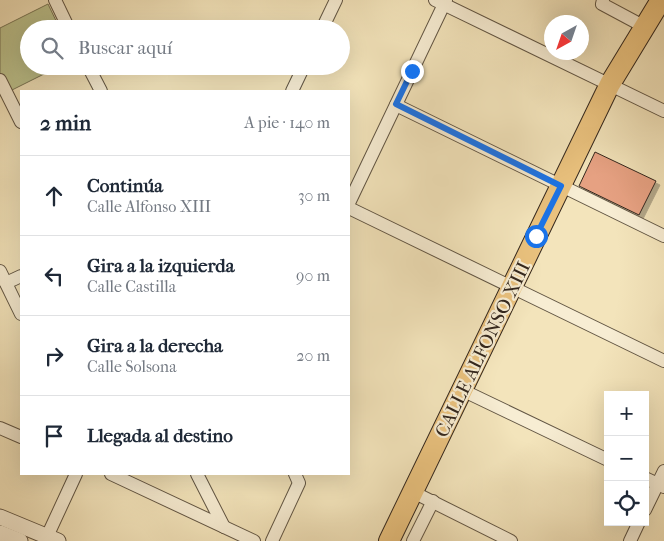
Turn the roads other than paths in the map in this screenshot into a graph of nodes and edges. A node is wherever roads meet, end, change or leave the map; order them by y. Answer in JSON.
{"nodes":[{"id":1,"x":55,"y":0,"type":"edge"},
{"id":2,"x":336,"y":0,"type":"edge"},
{"id":3,"x":603,"y":0,"type":"edge"},
{"id":4,"x":442,"y":2,"type":"edge"},
{"id":5,"x":661,"y":6,"type":"edge"},
{"id":6,"x":65,"y":20,"type":"edge"},
{"id":7,"x":326,"y":20,"type":"edge"},
{"id":8,"x":645,"y":27,"type":"junction"},
{"id":9,"x":93,"y":75,"type":"edge"},
{"id":10,"x":300,"y":75,"type":"edge"},
{"id":11,"x":0,"y":80,"type":"edge"},
{"id":12,"x":610,"y":84,"type":"junction"},
{"id":13,"x":100,"y":90,"type":"edge"},
{"id":14,"x":292,"y":90,"type":"edge"},
{"id":15,"x":396,"y":104,"type":"junction"},
{"id":16,"x":664,"y":111,"type":"edge"},
{"id":17,"x":20,"y":120,"type":"edge"},
{"id":18,"x":561,"y":186,"type":"junction"},
{"id":19,"x":350,"y":201,"type":"edge"},
{"id":20,"x":350,"y":208,"type":"edge"},
{"id":21,"x":664,"y":236,"type":"edge"},
{"id":22,"x":0,"y":271,"type":"edge"},
{"id":23,"x":20,"y":276,"type":"edge"},
{"id":24,"x":6,"y":283,"type":"junction"},
{"id":25,"x":512,"y":287,"type":"junction"},
{"id":26,"x":20,"y":312,"type":"edge"},
{"id":27,"x":664,"y":361,"type":"edge"},
{"id":28,"x":462,"y":390,"type":"junction"},
{"id":29,"x":0,"y":428,"type":"edge"},
{"id":30,"x":20,"y":437,"type":"edge"},
{"id":31,"x":604,"y":458,"type":"edge"},
{"id":32,"x":664,"y":471,"type":"edge"},
{"id":33,"x":76,"y":475,"type":"edge"},
{"id":34,"x":113,"y":475,"type":"edge"},
{"id":35,"x":198,"y":475,"type":"edge"},
{"id":36,"x":297,"y":478,"type":"edge"},
{"id":37,"x":649,"y":480,"type":"edge"},
{"id":38,"x":661,"y":486,"type":"edge"},
{"id":39,"x":413,"y":492,"type":"junction"},
{"id":40,"x":433,"y":501,"type":"junction"},
{"id":41,"x":649,"y":504,"type":"edge"},
{"id":42,"x":0,"y":517,"type":"edge"},
{"id":43,"x":638,"y":526,"type":"edge"},
{"id":44,"x":224,"y":527,"type":"junction"},
{"id":45,"x":0,"y":533,"type":"edge"},
{"id":46,"x":50,"y":539,"type":"edge"},
{"id":47,"x":20,"y":541,"type":"edge"},
{"id":48,"x":254,"y":541,"type":"edge"},
{"id":49,"x":272,"y":541,"type":"edge"},
{"id":50,"x":389,"y":541,"type":"edge"},
{"id":51,"x":413,"y":541,"type":"edge"},
{"id":52,"x":511,"y":541,"type":"edge"},
{"id":53,"x":630,"y":541,"type":"edge"}],
"edges":[{"from":1,"to":6,"type":"street"},
{"from":2,"to":7,"type":"street"},
{"from":3,"to":8,"type":"street"},
{"from":4,"to":12,"type":"street"},
{"from":4,"to":15,"type":"street"},
{"from":5,"to":8,"type":"main road","name":"CALLE ALFONSO XIII"},
{"from":8,"to":12,"type":"main road","name":"CALLE ALFONSO XIII"},
{"from":9,"to":13,"type":"street"},
{"from":10,"to":14,"type":"street"},
{"from":11,"to":17,"type":"street"},
{"from":12,"to":16,"type":"street"},
{"from":12,"to":18,"type":"main road","name":"CALLE ALFONSO XIII"},
{"from":15,"to":18,"type":"street"},
{"from":15,"to":19,"type":"street"},
{"from":18,"to":21,"type":"street"},
{"from":18,"to":25,"type":"main road","name":"CALLE ALFONSO XIII"},
{"from":20,"to":25,"type":"street"},
{"from":22,"to":24,"type":"street"},
{"from":23,"to":24,"type":"street"},
{"from":24,"to":26,"type":"street"},
{"from":25,"to":27,"type":"street"},
{"from":25,"to":28,"type":"main road","name":"CALLE ALFONSO XIII"},
{"from":28,"to":31,"type":"street"},
{"from":28,"to":39,"type":"main road","name":"CALLE ALFONSO XIII"},
{"from":29,"to":30,"type":"street"},
{"from":32,"to":38,"type":"street"},
{"from":33,"to":46,"type":"street"},
{"from":34,"to":44,"type":"street"},
{"from":35,"to":44,"type":"street"},
{"from":36,"to":49,"type":"street"},
{"from":37,"to":38,"type":"street"},
{"from":38,"to":41,"type":"street"},
{"from":39,"to":40,"type":"street"},
{"from":39,"to":50,"type":"main road","name":"CALLE ALFONSO XIII"},
{"from":40,"to":51,"type":"street"},
{"from":40,"to":52,"type":"street"},
{"from":42,"to":46,"type":"street"},
{"from":43,"to":53,"type":"street"},
{"from":44,"to":48,"type":"street"},
{"from":45,"to":47,"type":"street"}]}
